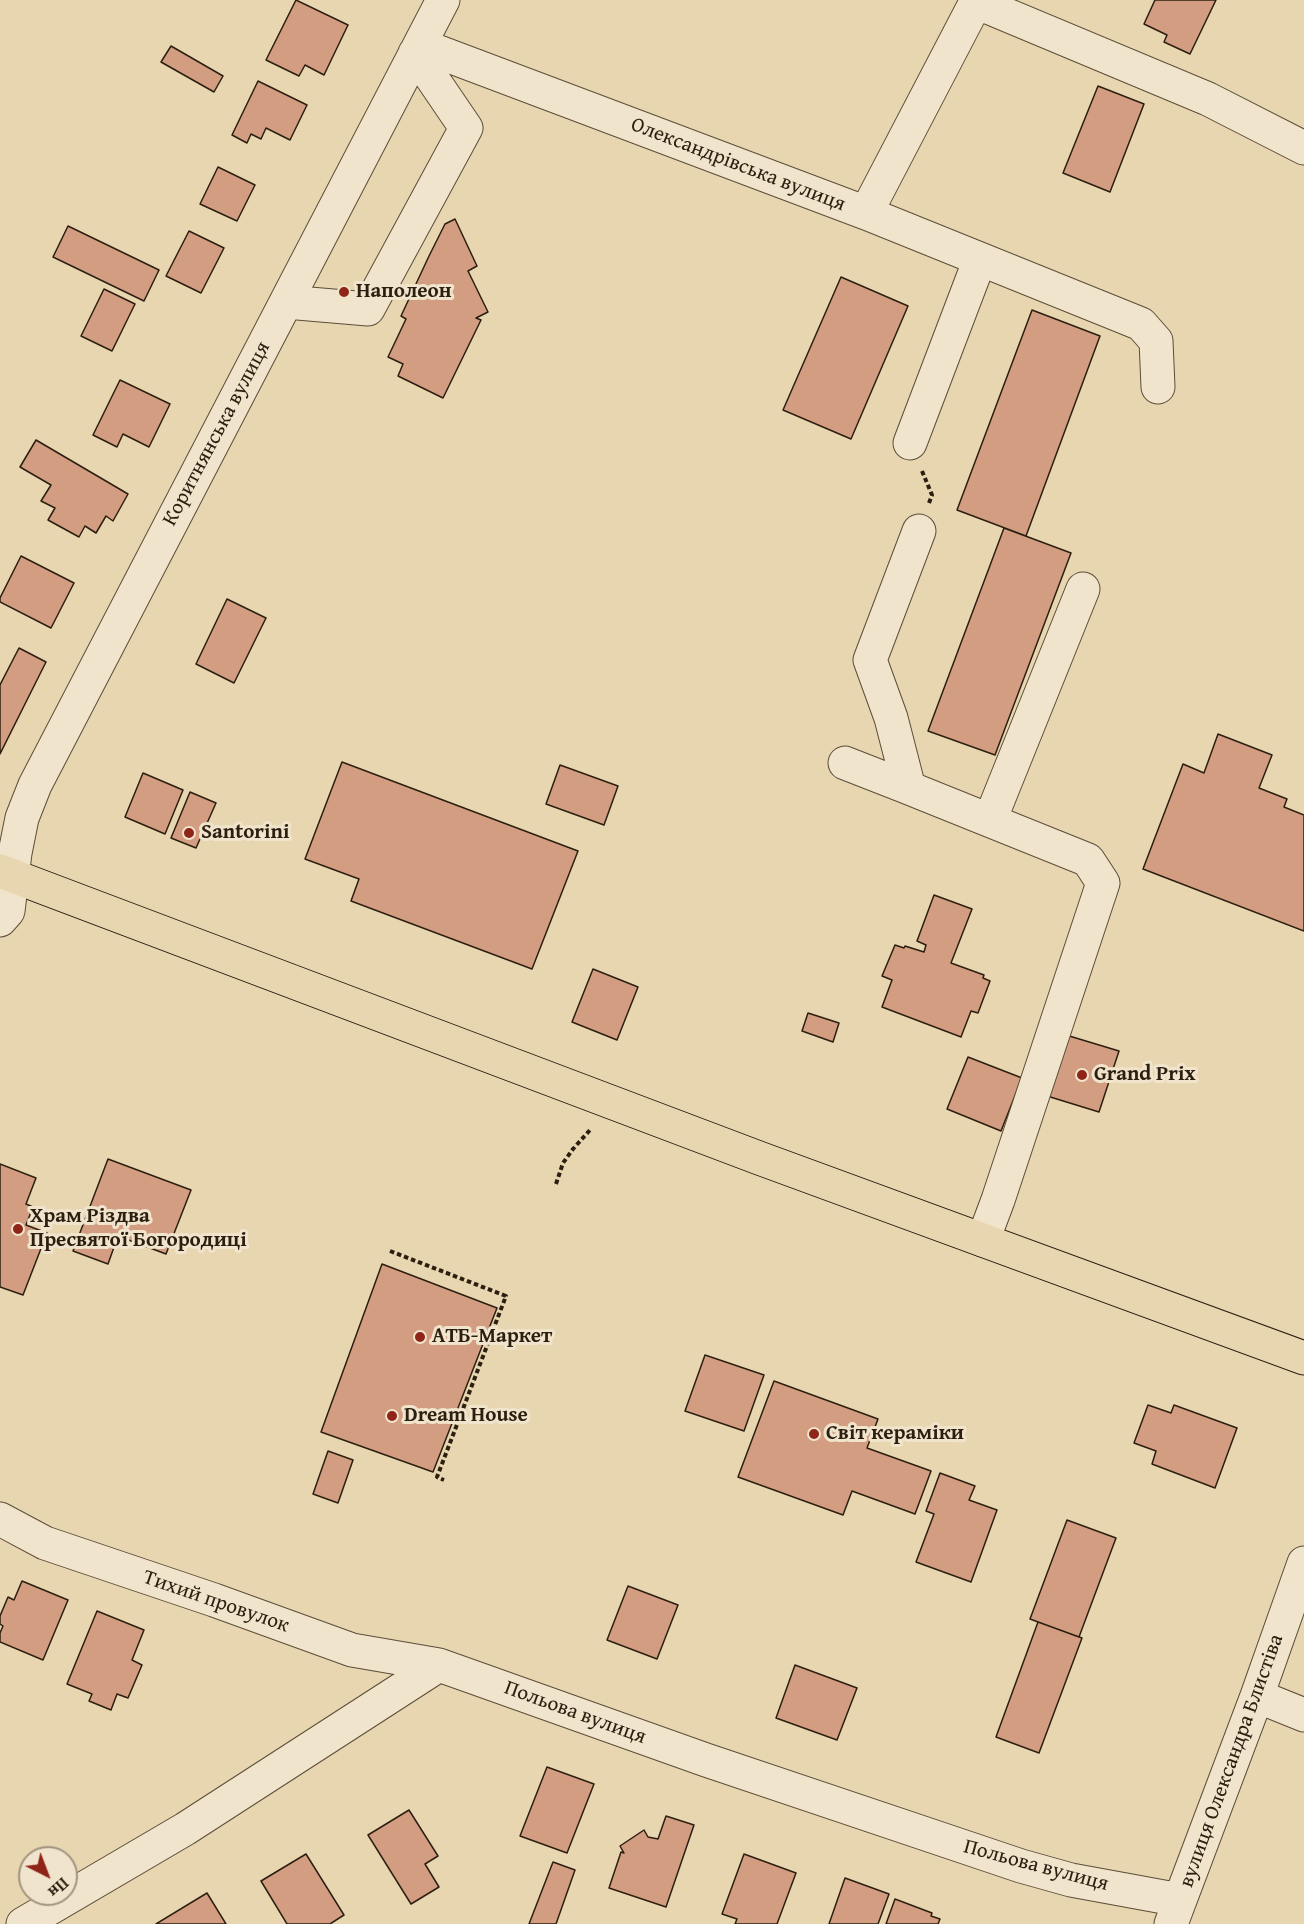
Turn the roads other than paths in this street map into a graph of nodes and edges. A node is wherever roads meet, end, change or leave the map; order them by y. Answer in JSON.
{"nodes":[{"id":1,"x":443,"y":0,"type":"edge"},
{"id":2,"x":977,"y":1,"type":"edge"},
{"id":3,"x":418,"y":49,"type":"junction"},
{"id":4,"x":1304,"y":148,"type":"edge"},
{"id":5,"x":866,"y":213,"type":"junction"},
{"id":6,"x":980,"y":259,"type":"junction"},
{"id":7,"x":286,"y":302,"type":"junction"},
{"id":8,"x":1158,"y":387,"type":"dead end"},
{"id":9,"x":910,"y":443,"type":"road end"},
{"id":10,"x":919,"y":531,"type":"road end"},
{"id":11,"x":1083,"y":589,"type":"dead end"},
{"id":12,"x":845,"y":763,"type":"dead end"},
{"id":13,"x":909,"y":788,"type":"junction"},
{"id":14,"x":990,"y":820,"type":"junction"},
{"id":15,"x":6,"y":873,"type":"edge"},
{"id":16,"x":0,"y":920,"type":"edge"},
{"id":17,"x":983,"y":1240,"type":"junction"},
{"id":18,"x":1304,"y":1358,"type":"edge"},
{"id":19,"x":0,"y":1519,"type":"edge"},
{"id":20,"x":1304,"y":1563,"type":"edge"},
{"id":21,"x":439,"y":1665,"type":"junction"},
{"id":22,"x":1257,"y":1696,"type":"junction"},
{"id":23,"x":1304,"y":1715,"type":"edge"},
{"id":24,"x":1175,"y":1912,"type":"edge"},
{"id":25,"x":22,"y":1924,"type":"edge"}],
"edges":[{"from":1,"to":3,"type":"street","name":"Коритнянська вулиця"},
{"from":2,"to":4,"type":"street"},
{"from":2,"to":5,"type":"street","name":"Олександрівська вулиця"},
{"from":3,"to":5,"type":"street","name":"Олександрівська вулиця"},
{"from":3,"to":7,"type":"street","name":"Коритнянська вулиця"},
{"from":3,"to":7,"type":"street"},
{"from":5,"to":6,"type":"street"},
{"from":6,"to":8,"type":"street"},
{"from":6,"to":9,"type":"street"},
{"from":7,"to":15,"type":"street","name":"Коритнянська вулиця"},
{"from":10,"to":13,"type":"street"},
{"from":11,"to":14,"type":"street"},
{"from":12,"to":13,"type":"street"},
{"from":13,"to":14,"type":"street"},
{"from":14,"to":17,"type":"street"},
{"from":15,"to":16,"type":"street","name":"Коритнянська вулиця"},
{"from":15,"to":17,"type":"main road"},
{"from":17,"to":18,"type":"main road"},
{"from":19,"to":21,"type":"street","name":"Тихий провулок"},
{"from":20,"to":22,"type":"street","name":"вулиця Олександра Блистіва"},
{"from":21,"to":24,"type":"street","name":"Польова вулиця"},
{"from":21,"to":25,"type":"street"},
{"from":22,"to":23,"type":"street"},
{"from":22,"to":24,"type":"street","name":"вулиця Олександра Блистіва"}]}
